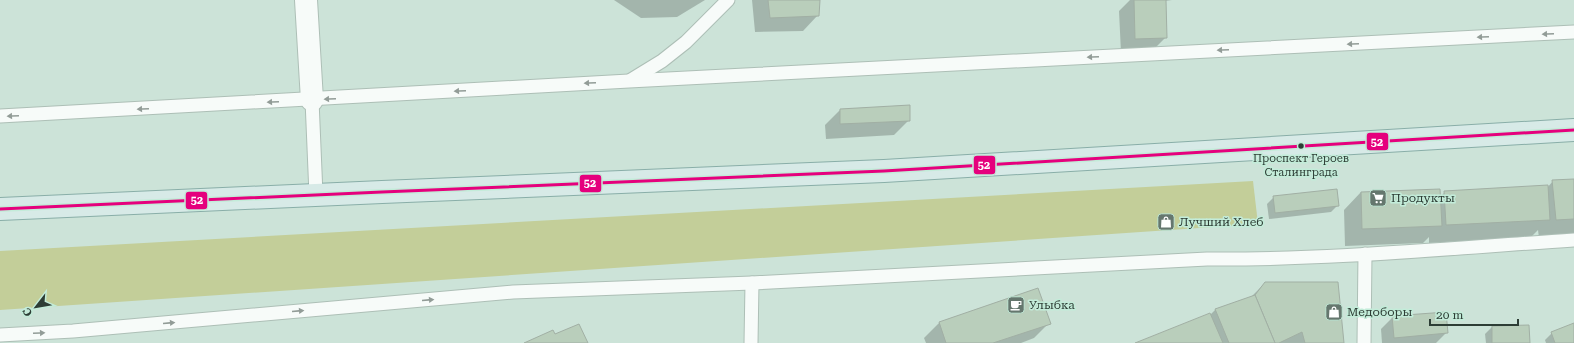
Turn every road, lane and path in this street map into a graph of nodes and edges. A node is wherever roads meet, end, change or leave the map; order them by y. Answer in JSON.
{"nodes":[{"id":1,"x":306,"y":0,"type":"edge"},
{"id":2,"x":728,"y":0,"type":"edge"},
{"id":3,"x":1574,"y":32,"type":"edge"},
{"id":4,"x":629,"y":81,"type":"junction"},
{"id":5,"x":312,"y":100,"type":"junction"},
{"id":6,"x":0,"y":116,"type":"edge"},
{"id":7,"x":1574,"y":130,"type":"edge"},
{"id":8,"x":316,"y":195,"type":"junction"},
{"id":9,"x":0,"y":209,"type":"edge"},
{"id":10,"x":1574,"y":240,"type":"edge"},
{"id":11,"x":1365,"y":254,"type":"junction"},
{"id":12,"x":752,"y":283,"type":"junction"},
{"id":13,"x":0,"y":335,"type":"edge"},
{"id":14,"x":752,"y":343,"type":"edge"},
{"id":15,"x":1364,"y":343,"type":"edge"}],
"edges":[{"from":1,"to":5,"type":"street"},
{"from":2,"to":4,"type":"lane"},
{"from":3,"to":4,"type":"lane","one_way":true},
{"from":4,"to":5,"type":"lane","one_way":true},
{"from":5,"to":6,"type":"lane","one_way":true},
{"from":5,"to":8,"type":"lane"},
{"from":7,"to":8,"type":"main road"},
{"from":8,"to":9,"type":"main road"},
{"from":10,"to":11,"type":"lane"},
{"from":11,"to":12,"type":"lane"},
{"from":11,"to":15,"type":"lane"},
{"from":13,"to":12,"type":"lane","one_way":true},
{"from":12,"to":14,"type":"lane"}]}
